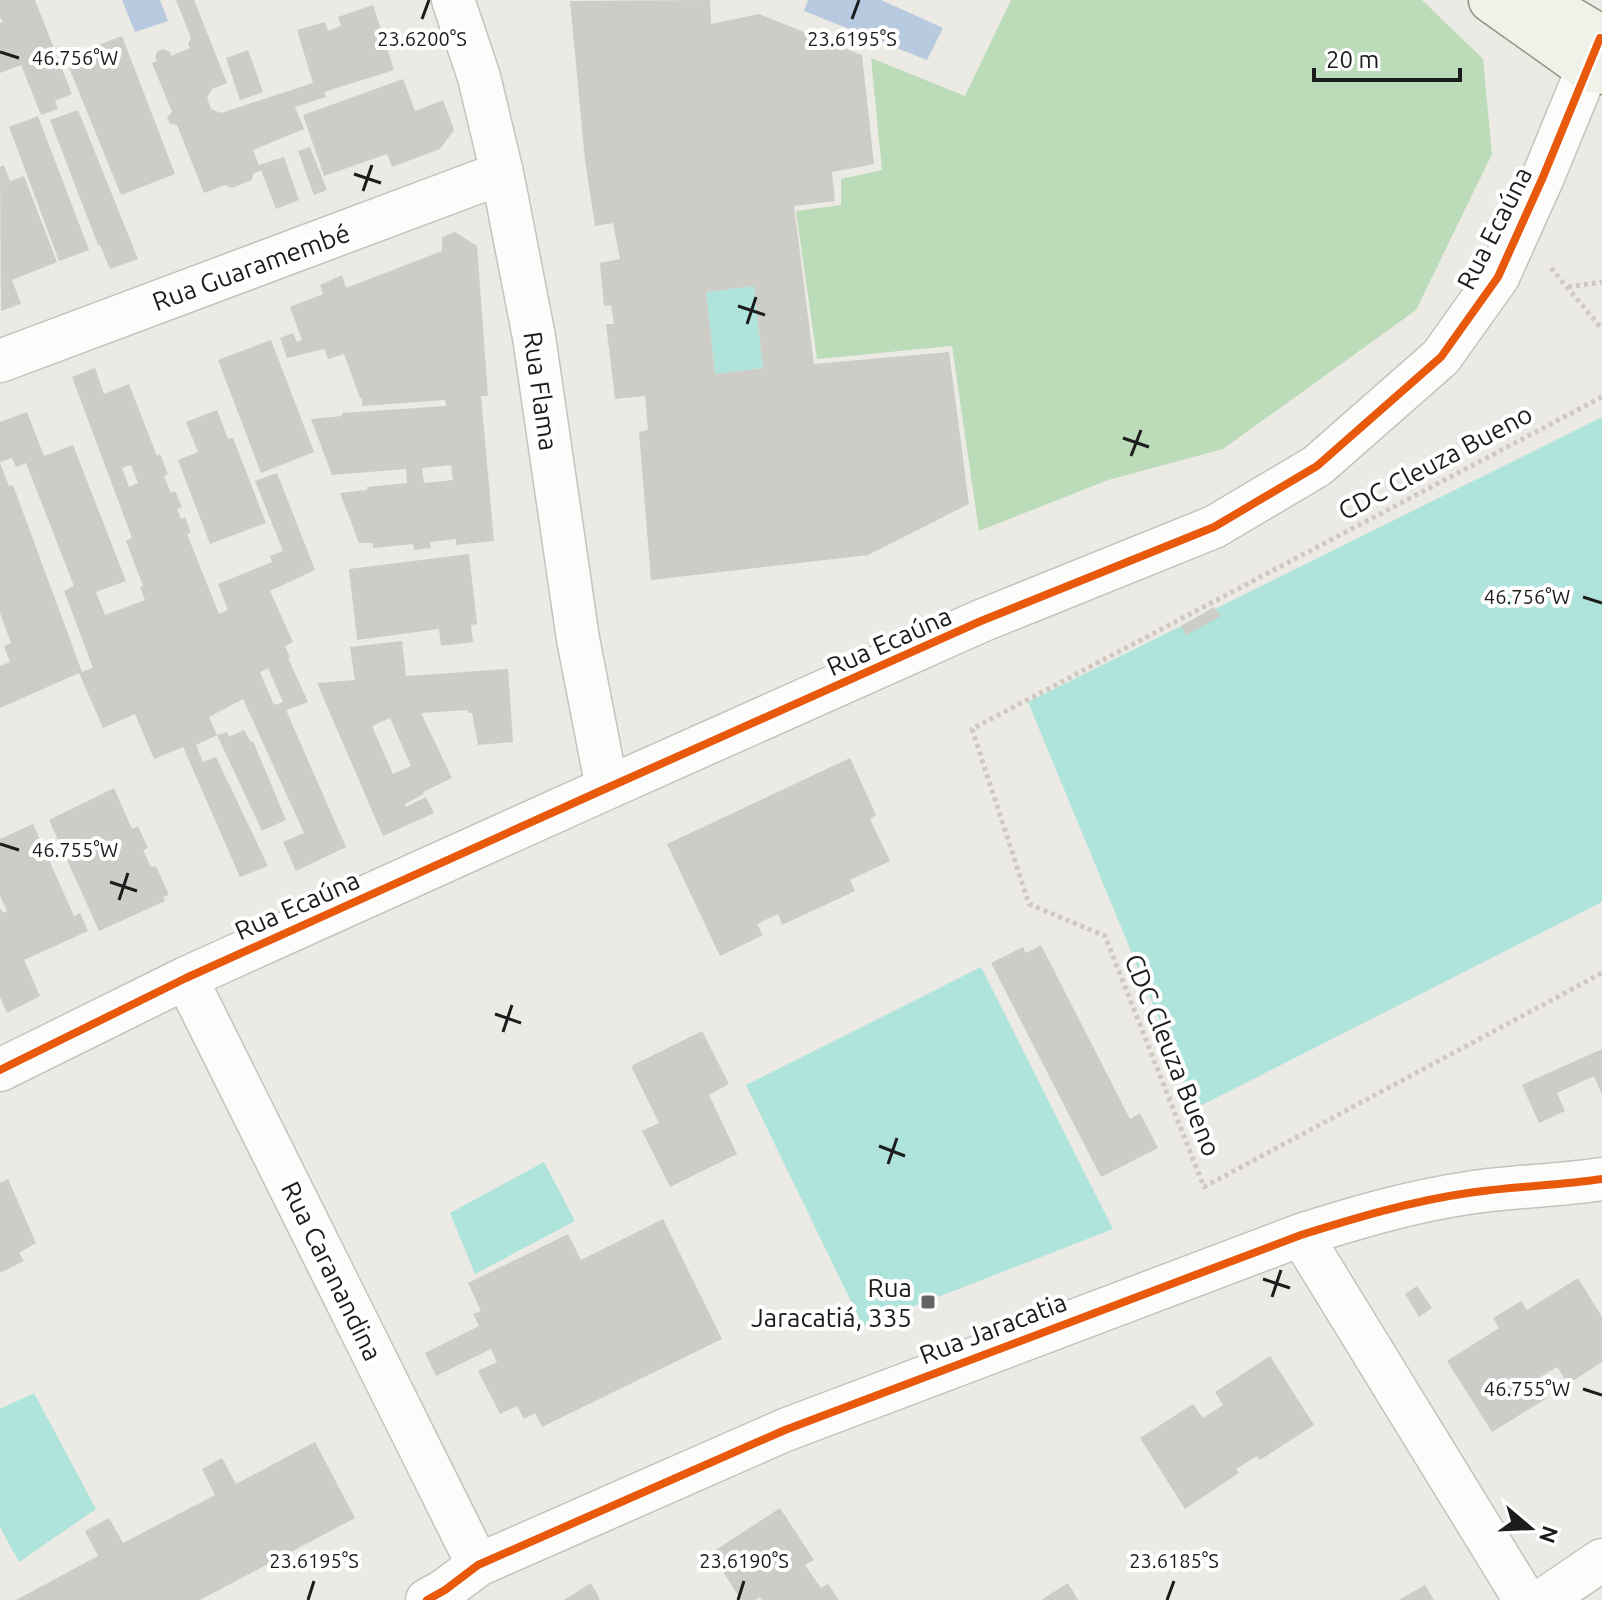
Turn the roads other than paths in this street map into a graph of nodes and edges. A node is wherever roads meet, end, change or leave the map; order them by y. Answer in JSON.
{"nodes":[{"id":1,"x":453,"y":0,"type":"edge"},
{"id":2,"x":1491,"y":0,"type":"edge"},
{"id":3,"x":1538,"y":0,"type":"edge"},
{"id":4,"x":1598,"y":54,"type":"edge"},
{"id":5,"x":502,"y":173,"type":"junction"},
{"id":6,"x":0,"y":361,"type":"edge"},
{"id":7,"x":607,"y":788,"type":"junction"},
{"id":8,"x":186,"y":978,"type":"junction"},
{"id":9,"x":0,"y":1070,"type":"edge"},
{"id":10,"x":1602,"y":1179,"type":"edge"},
{"id":11,"x":1301,"y":1235,"type":"junction"},
{"id":12,"x":1602,"y":1560,"type":"edge"},
{"id":13,"x":478,"y":1565,"type":"junction"},
{"id":14,"x":441,"y":1597,"type":"edge"},
{"id":15,"x":1525,"y":1600,"type":"edge"},
{"id":16,"x":1543,"y":1600,"type":"edge"}],
"edges":[{"from":1,"to":5,"type":"street","name":"Rua Flama"},
{"from":2,"to":4,"type":"street"},
{"from":3,"to":4,"type":"street"},
{"from":4,"to":7,"type":"street","name":"Rua Ecaúna"},
{"from":5,"to":6,"type":"street","name":"Rua Guaramembé"},
{"from":5,"to":7,"type":"street","name":"Rua Flama"},
{"from":7,"to":8,"type":"street","name":"Rua Ecaúna"},
{"from":8,"to":9,"type":"street","name":"Rua Ecaúna"},
{"from":8,"to":13,"type":"street","name":"Rua Caranandina"},
{"from":10,"to":11,"type":"street","name":"Rua Jaracatia"},
{"from":11,"to":13,"type":"street","name":"Rua Jaracatia"},
{"from":11,"to":15,"type":"street"},
{"from":12,"to":16,"type":"street"},
{"from":13,"to":14,"type":"street","name":"Rua Jaracatia"}]}
